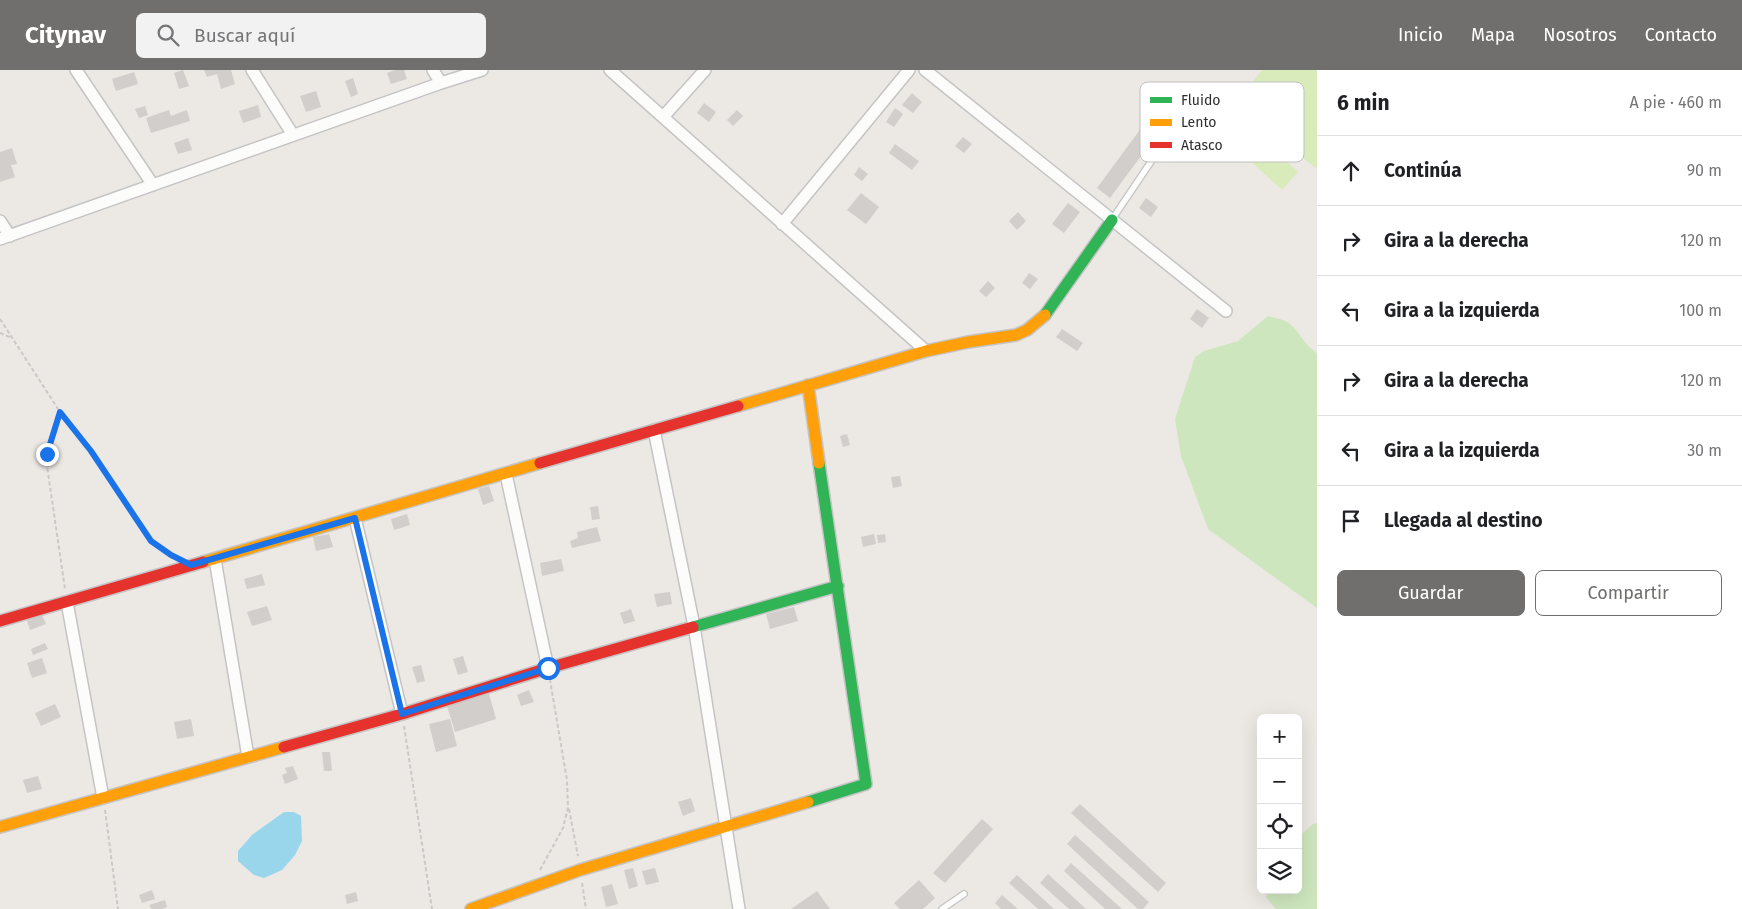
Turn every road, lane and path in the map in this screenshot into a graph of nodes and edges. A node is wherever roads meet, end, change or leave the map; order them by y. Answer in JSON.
{"nodes":[{"id":1,"x":76,"y":70,"type":"edge"},
{"id":2,"x":252,"y":70,"type":"edge"},
{"id":3,"x":433,"y":70,"type":"edge"},
{"id":4,"x":482,"y":70,"type":"edge"},
{"id":5,"x":610,"y":70,"type":"edge"},
{"id":6,"x":705,"y":70,"type":"edge"},
{"id":7,"x":909,"y":70,"type":"edge"},
{"id":8,"x":925,"y":70,"type":"edge"},
{"id":9,"x":441,"y":83,"type":"junction"},
{"id":10,"x":663,"y":117,"type":"junction"},
{"id":11,"x":294,"y":135,"type":"junction"},
{"id":12,"x":1151,"y":162,"type":"edge"},
{"id":13,"x":153,"y":185,"type":"junction"},
{"id":14,"x":1112,"y":220,"type":"junction"},
{"id":15,"x":0,"y":221,"type":"edge"},
{"id":16,"x":782,"y":224,"type":"junction"},
{"id":17,"x":5,"y":238,"type":"edge"},
{"id":18,"x":1226,"y":312,"type":"dead end"},
{"id":19,"x":0,"y":319,"type":"edge"},
{"id":20,"x":0,"y":333,"type":"edge"},
{"id":21,"x":12,"y":338,"type":"junction"},
{"id":22,"x":926,"y":351,"type":"junction"},
{"id":23,"x":808,"y":385,"type":"junction"},
{"id":24,"x":60,"y":412,"type":"junction"},
{"id":25,"x":654,"y":430,"type":"junction"},
{"id":26,"x":506,"y":474,"type":"junction"},
{"id":27,"x":355,"y":518,"type":"junction"},
{"id":28,"x":215,"y":559,"type":"junction"},
{"id":29,"x":191,"y":565,"type":"junction"},
{"id":30,"x":838,"y":586,"type":"junction"},
{"id":31,"x":66,"y":602,"type":"junction"},
{"id":32,"x":0,"y":622,"type":"edge"},
{"id":33,"x":694,"y":626,"type":"junction"},
{"id":34,"x":548,"y":668,"type":"junction"},
{"id":35,"x":402,"y":714,"type":"junction"},
{"id":36,"x":248,"y":757,"type":"junction"},
{"id":37,"x":103,"y":798,"type":"junction"},
{"id":38,"x":568,"y":802,"type":"junction"},
{"id":39,"x":727,"y":826,"type":"junction"},
{"id":40,"x":0,"y":827,"type":"edge"},
{"id":41,"x":580,"y":870,"type":"junction"},
{"id":42,"x":539,"y":872,"type":"dead end"},
{"id":43,"x":964,"y":894,"type":"dead end"},
{"id":44,"x":118,"y":909,"type":"edge"},
{"id":45,"x":432,"y":909,"type":"edge"},
{"id":46,"x":471,"y":909,"type":"edge"},
{"id":47,"x":586,"y":909,"type":"edge"},
{"id":48,"x":739,"y":909,"type":"edge"},
{"id":49,"x":942,"y":909,"type":"edge"}],
"edges":[{"from":1,"to":13,"type":"street"},
{"from":2,"to":11,"type":"street"},
{"from":3,"to":9,"type":"street"},
{"from":4,"to":9,"type":"street"},
{"from":5,"to":10,"type":"street"},
{"from":6,"to":10,"type":"street"},
{"from":7,"to":16,"type":"street"},
{"from":8,"to":14,"type":"street"},
{"from":9,"to":11,"type":"street"},
{"from":10,"to":16,"type":"street"},
{"from":11,"to":13,"type":"street"},
{"from":12,"to":14,"type":"lane"},
{"from":13,"to":17,"type":"street"},
{"from":14,"to":18,"type":"street"},
{"from":14,"to":22,"type":"street"},
{"from":15,"to":17,"type":"street"},
{"from":16,"to":22,"type":"street"},
{"from":19,"to":21,"type":"path"},
{"from":20,"to":21,"type":"path"},
{"from":21,"to":24,"type":"path"},
{"from":22,"to":23,"type":"street"},
{"from":23,"to":25,"type":"street"},
{"from":23,"to":30,"type":"street"},
{"from":24,"to":29,"type":"path"},
{"from":24,"to":31,"type":"path"},
{"from":25,"to":26,"type":"street"},
{"from":25,"to":33,"type":"street"},
{"from":26,"to":27,"type":"street"},
{"from":26,"to":34,"type":"street"},
{"from":27,"to":28,"type":"street"},
{"from":27,"to":35,"type":"street"},
{"from":28,"to":29,"type":"street"},
{"from":28,"to":36,"type":"street"},
{"from":29,"to":31,"type":"street"},
{"from":30,"to":33,"type":"street"},
{"from":30,"to":39,"type":"street"},
{"from":31,"to":32,"type":"street"},
{"from":31,"to":37,"type":"street"},
{"from":33,"to":34,"type":"street"},
{"from":33,"to":39,"type":"street"},
{"from":34,"to":35,"type":"street"},
{"from":34,"to":38,"type":"path"},
{"from":35,"to":36,"type":"street"},
{"from":35,"to":45,"type":"path"},
{"from":36,"to":37,"type":"street"},
{"from":37,"to":40,"type":"street"},
{"from":37,"to":44,"type":"path"},
{"from":38,"to":41,"type":"path"},
{"from":38,"to":42,"type":"path"},
{"from":39,"to":41,"type":"street"},
{"from":39,"to":48,"type":"street"},
{"from":41,"to":46,"type":"street"},
{"from":41,"to":47,"type":"path"},
{"from":43,"to":49,"type":"lane"}]}
